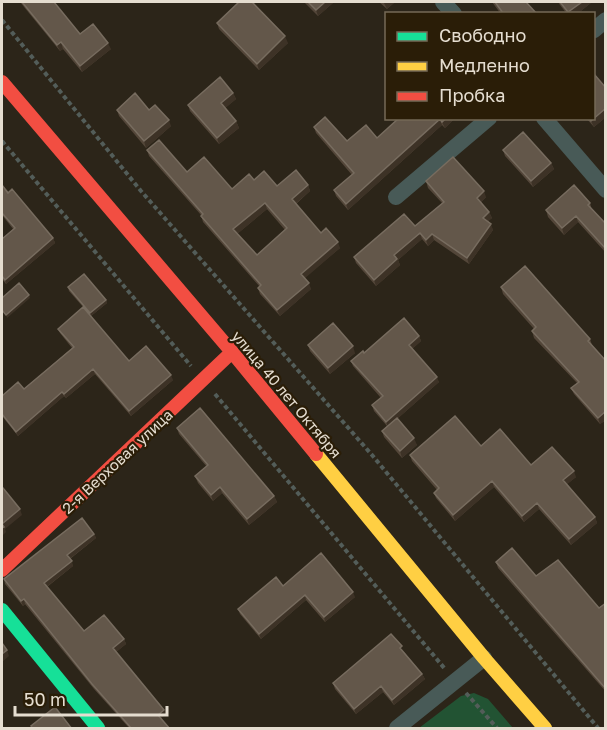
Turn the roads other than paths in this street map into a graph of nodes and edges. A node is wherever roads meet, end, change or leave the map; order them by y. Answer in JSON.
{"nodes":[{"id":1,"x":2,"y":82,"type":"edge"},
{"id":2,"x":487,"y":120,"type":"edge"},
{"id":3,"x":546,"y":120,"type":"edge"},
{"id":4,"x":606,"y":190,"type":"edge"},
{"id":5,"x":396,"y":197,"type":"dead end"},
{"id":6,"x":232,"y":352,"type":"junction"},
{"id":7,"x":2,"y":570,"type":"edge"},
{"id":8,"x":2,"y":610,"type":"edge"},
{"id":9,"x":484,"y":658,"type":"junction"},
{"id":10,"x":98,"y":729,"type":"edge"},
{"id":11,"x":398,"y":729,"type":"edge"},
{"id":12,"x":545,"y":729,"type":"edge"}],
"edges":[{"from":1,"to":6,"type":"main road","name":"улица 40 лет Октября"},
{"from":2,"to":5,"type":"street"},
{"from":3,"to":4,"type":"street"},
{"from":6,"to":7,"type":"main road","name":"2-я Верховая улица"},
{"from":6,"to":9,"type":"main road","name":"улица 40 лет Октября"},
{"from":8,"to":10,"type":"main road"},
{"from":9,"to":11,"type":"street"},
{"from":9,"to":12,"type":"main road","name":"улица 40 лет Октября"}]}
